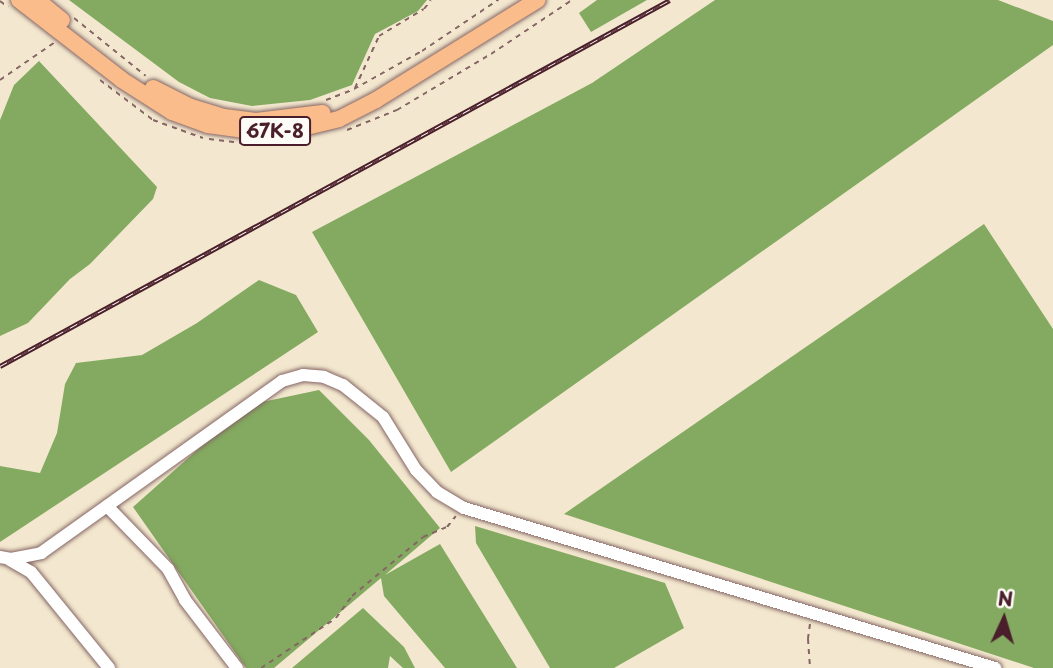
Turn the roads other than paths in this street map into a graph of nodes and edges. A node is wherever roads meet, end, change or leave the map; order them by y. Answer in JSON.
{"nodes":[{"id":1,"x":19,"y":0,"type":"edge"},
{"id":2,"x":37,"y":0,"type":"edge"},
{"id":3,"x":518,"y":0,"type":"edge"},
{"id":4,"x":537,"y":0,"type":"edge"},
{"id":5,"x":107,"y":506,"type":"junction"},
{"id":6,"x":4,"y":560,"type":"edge"},
{"id":7,"x":109,"y":668,"type":"edge"},
{"id":8,"x":237,"y":668,"type":"edge"},
{"id":9,"x":995,"y":668,"type":"edge"}],
"edges":[{"from":1,"to":4,"type":"main road","number":"67К-8"},
{"from":2,"to":3,"type":"main road","number":"67К-8"},
{"from":5,"to":6,"type":"street"},
{"from":5,"to":8,"type":"street"},
{"from":5,"to":9,"type":"street"},
{"from":6,"to":7,"type":"street"}]}
